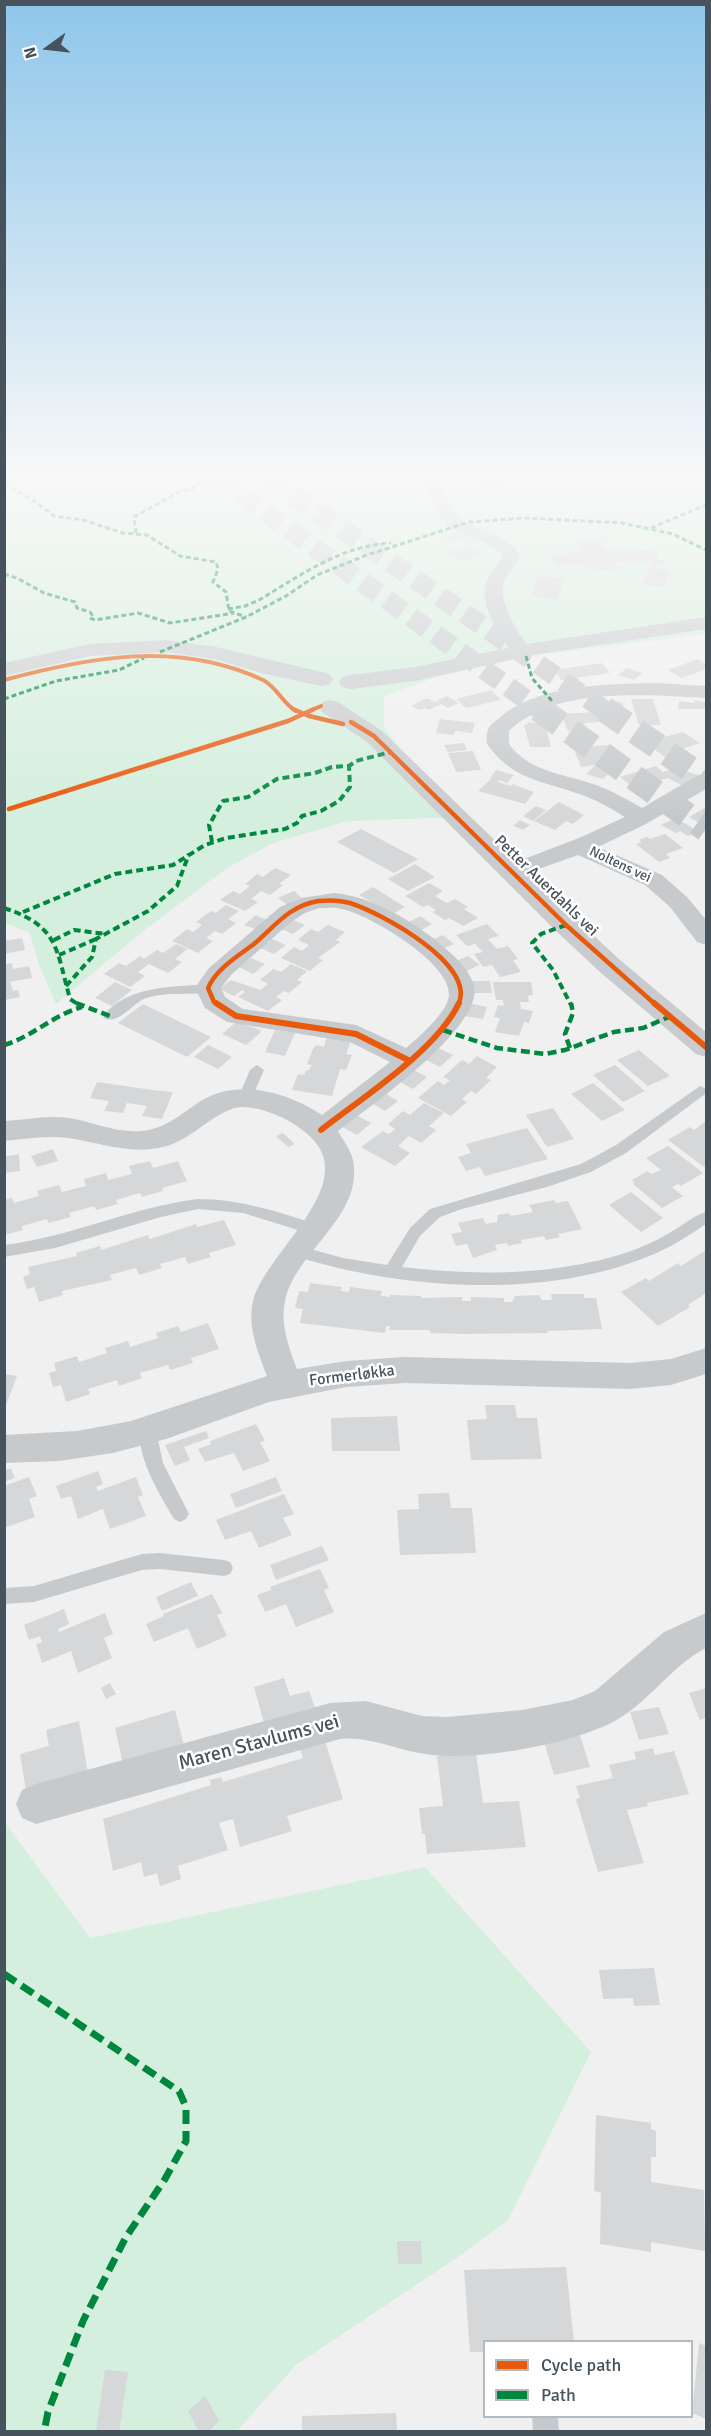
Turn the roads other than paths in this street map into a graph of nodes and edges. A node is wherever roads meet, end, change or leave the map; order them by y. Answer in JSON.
{"nodes":[{"id":1,"x":494,"y":591,"type":"edge"},
{"id":2,"x":706,"y":623,"type":"edge"},
{"id":3,"x":521,"y":651,"type":"junction"},
{"id":4,"x":4,"y":670,"type":"edge"},
{"id":5,"x":313,"y":685,"type":"junction"},
{"id":6,"x":706,"y":692,"type":"edge"},
{"id":7,"x":348,"y":696,"type":"junction"},
{"id":8,"x":706,"y":780,"type":"edge"},
{"id":9,"x":640,"y":817,"type":"junction"},
{"id":10,"x":580,"y":846,"type":"junction"},
{"id":11,"x":511,"y":872,"type":"junction"},
{"id":12,"x":706,"y":937,"type":"edge"},
{"id":13,"x":208,"y":988,"type":"junction"},
{"id":14,"x":110,"y":1016,"type":"dead end"},
{"id":15,"x":706,"y":1047,"type":"edge"},
{"id":16,"x":408,"y":1060,"type":"junction"},
{"id":17,"x":257,"y":1070,"type":"dead end"},
{"id":18,"x":700,"y":1091,"type":"dead end"},
{"id":19,"x":245,"y":1098,"type":"junction"},
{"id":20,"x":321,"y":1130,"type":"junction"},
{"id":21,"x":4,"y":1131,"type":"edge"},
{"id":22,"x":706,"y":1217,"type":"edge"},
{"id":23,"x":314,"y":1229,"type":"junction"},
{"id":24,"x":4,"y":1251,"type":"edge"},
{"id":25,"x":296,"y":1251,"type":"junction"},
{"id":26,"x":392,"y":1271,"type":"junction"},
{"id":27,"x":704,"y":1366,"type":"edge"},
{"id":28,"x":287,"y":1384,"type":"junction"},
{"id":29,"x":149,"y":1431,"type":"junction"},
{"id":30,"x":4,"y":1449,"type":"edge"},
{"id":31,"x":180,"y":1514,"type":"dead end"},
{"id":32,"x":224,"y":1568,"type":"dead end"},
{"id":33,"x":4,"y":1596,"type":"edge"},
{"id":34,"x":706,"y":1630,"type":"edge"},
{"id":35,"x":36,"y":1804,"type":"dead end"}],
"edges":[{"from":1,"to":3,"type":"street"},
{"from":2,"to":3,"type":"street"},
{"from":3,"to":7,"type":"street"},
{"from":4,"to":5,"type":"street","name":"Petter Auerdahls vei"},
{"from":5,"to":7,"type":"street"},
{"from":5,"to":7,"type":"street","name":"Petter Auerdahls vei"},
{"from":6,"to":9,"type":"street"},
{"from":7,"to":11,"type":"street","name":"Petter Auerdahls vei"},
{"from":8,"to":9,"type":"street"},
{"from":9,"to":10,"type":"street"},
{"from":10,"to":11,"type":"street"},
{"from":10,"to":12,"type":"street","name":"Noltens vei"},
{"from":11,"to":15,"type":"street","name":"Petter Auerdahls vei"},
{"from":13,"to":14,"type":"lane"},
{"from":13,"to":16,"type":"street"},
{"from":13,"to":16,"type":"street"},
{"from":16,"to":20,"type":"street"},
{"from":17,"to":19,"type":"lane"},
{"from":18,"to":26,"type":"lane"},
{"from":19,"to":20,"type":"street"},
{"from":19,"to":21,"type":"street"},
{"from":20,"to":23,"type":"street"},
{"from":22,"to":26,"type":"lane"},
{"from":23,"to":24,"type":"lane"},
{"from":23,"to":25,"type":"street"},
{"from":25,"to":26,"type":"lane"},
{"from":25,"to":28,"type":"street"},
{"from":27,"to":28,"type":"street","name":"Formerløkka"},
{"from":28,"to":29,"type":"street","name":"Formerløkka"},
{"from":29,"to":30,"type":"street","name":"Formerløkka"},
{"from":29,"to":31,"type":"lane"},
{"from":32,"to":33,"type":"lane"},
{"from":34,"to":35,"type":"street","name":"Maren Stavlums vei"}]}
